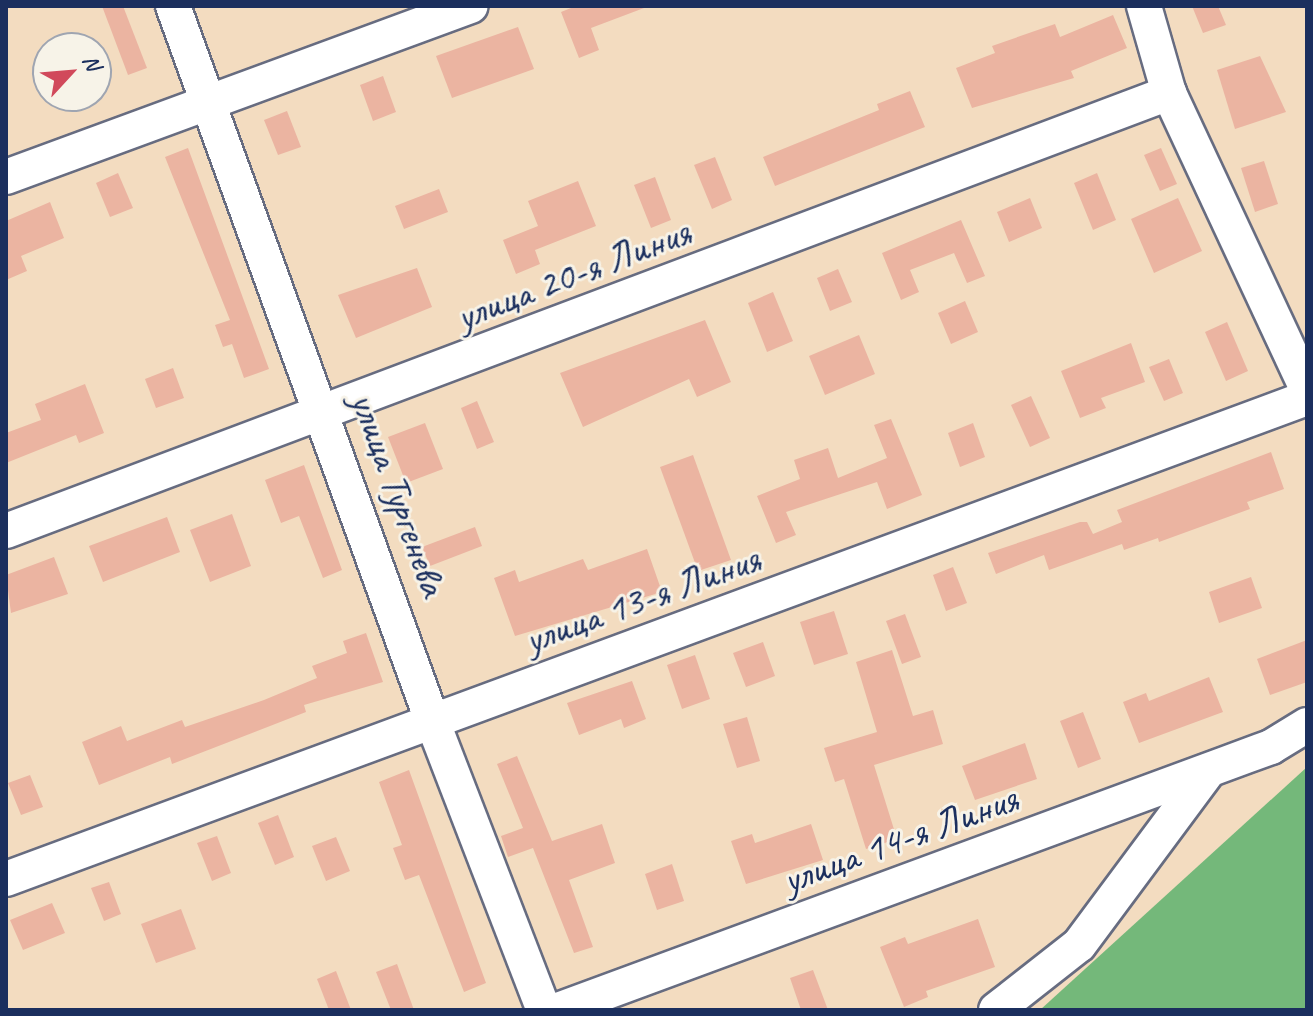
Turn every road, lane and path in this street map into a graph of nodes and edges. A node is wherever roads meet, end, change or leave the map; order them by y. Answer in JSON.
{"nodes":[{"id":1,"x":173,"y":6,"type":"edge"},
{"id":2,"x":471,"y":6,"type":"edge"},
{"id":3,"x":1144,"y":6,"type":"edge"},
{"id":4,"x":1169,"y":93,"type":"junction"},
{"id":5,"x":209,"y":99,"type":"junction"},
{"id":6,"x":6,"y":177,"type":"edge"},
{"id":7,"x":1307,"y":389,"type":"edge"},
{"id":8,"x":1307,"y":398,"type":"edge"},
{"id":9,"x":325,"y":415,"type":"junction"},
{"id":10,"x":6,"y":531,"type":"edge"},
{"id":11,"x":433,"y":723,"type":"junction"},
{"id":12,"x":1307,"y":725,"type":"edge"},
{"id":13,"x":1208,"y":771,"type":"junction"},
{"id":14,"x":6,"y":879,"type":"edge"},
{"id":15,"x":544,"y":1010,"type":"edge"},
{"id":16,"x":558,"y":1010,"type":"edge"},
{"id":17,"x":996,"y":1010,"type":"edge"}],
"edges":[{"from":1,"to":5,"type":"street","name":"улица Тургенева"},
{"from":2,"to":5,"type":"street"},
{"from":3,"to":4,"type":"street"},
{"from":4,"to":7,"type":"street"},
{"from":4,"to":9,"type":"street","name":"улица 20-я Линия"},
{"from":5,"to":6,"type":"street"},
{"from":5,"to":9,"type":"street","name":"улица Тургенева"},
{"from":8,"to":11,"type":"street","name":"улица 13-я Линия"},
{"from":9,"to":10,"type":"street","name":"улица 20-я Линия"},
{"from":9,"to":11,"type":"street","name":"улица Тургенева"},
{"from":11,"to":14,"type":"street","name":"улица 13-я Линия"},
{"from":11,"to":15,"type":"street","name":"улица Тургенева"},
{"from":12,"to":13,"type":"street","name":"улица 14-я Линия"},
{"from":13,"to":16,"type":"street","name":"улица 14-я Линия"},
{"from":13,"to":17,"type":"street"}]}
